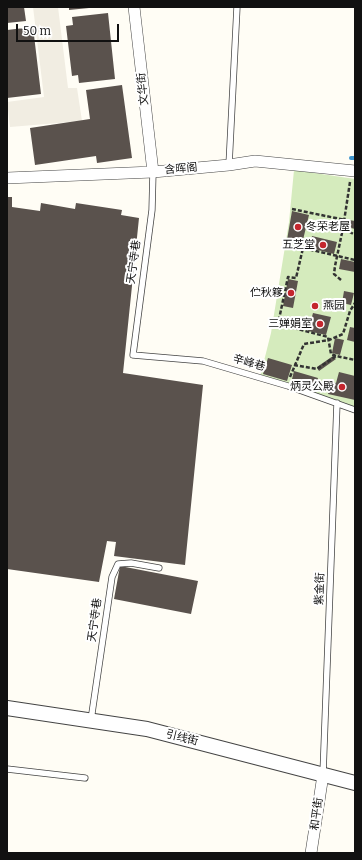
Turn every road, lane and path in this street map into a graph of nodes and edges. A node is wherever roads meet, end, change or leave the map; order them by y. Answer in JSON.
{"nodes":[{"id":1,"x":134,"y":7,"type":"edge"},
{"id":2,"x":237,"y":7,"type":"edge"},
{"id":3,"x":229,"y":165,"type":"junction"},
{"id":4,"x":153,"y":172,"type":"junction"},
{"id":5,"x":353,"y":174,"type":"edge"},
{"id":6,"x":7,"y":178,"type":"edge"},
{"id":7,"x":292,"y":209,"type":"dead end"},
{"id":8,"x":345,"y":220,"type":"junction"},
{"id":9,"x":344,"y":228,"type":"junction"},
{"id":10,"x":355,"y":235,"type":"edge"},
{"id":11,"x":337,"y":256,"type":"junction"},
{"id":12,"x":355,"y":260,"type":"edge"},
{"id":13,"x":341,"y":280,"type":"dead end"},
{"id":14,"x":355,"y":303,"type":"edge"},
{"id":15,"x":329,"y":340,"type":"junction"},
{"id":16,"x":133,"y":356,"type":"joint"},
{"id":17,"x":336,"y":356,"type":"junction"},
{"id":18,"x":355,"y":360,"type":"edge"},
{"id":19,"x":294,"y":365,"type":"junction"},
{"id":20,"x":288,"y":386,"type":"junction"},
{"id":21,"x":337,"y":403,"type":"junction"},
{"id":22,"x":355,"y":410,"type":"edge"},
{"id":23,"x":159,"y":568,"type":"dead end"},
{"id":24,"x":7,"y":708,"type":"edge"},
{"id":25,"x":91,"y":721,"type":"junction"},
{"id":26,"x":7,"y":769,"type":"edge"},
{"id":27,"x":322,"y":775,"type":"junction"},
{"id":28,"x":85,"y":778,"type":"dead end"},
{"id":29,"x":355,"y":783,"type":"edge"},
{"id":30,"x":311,"y":853,"type":"edge"}],
"edges":[{"from":1,"to":4,"type":"street","name":"文华街"},
{"from":2,"to":3,"type":"lane"},
{"from":3,"to":4,"type":"street","name":"含晖阁"},
{"from":3,"to":5,"type":"street","name":"含晖阁"},
{"from":4,"to":6,"type":"street","name":"含晖阁"},
{"from":4,"to":16,"type":"lane","name":"天宁寺巷"},
{"from":5,"to":8,"type":"path"},
{"from":7,"to":8,"type":"path"},
{"from":8,"to":9,"type":"path"},
{"from":9,"to":10,"type":"path"},
{"from":9,"to":11,"type":"path"},
{"from":11,"to":12,"type":"path"},
{"from":11,"to":13,"type":"path"},
{"from":11,"to":15,"type":"path"},
{"from":14,"to":15,"type":"path"},
{"from":15,"to":17,"type":"path"},
{"from":15,"to":19,"type":"path"},
{"from":16,"to":20,"type":"lane","name":"辛峰巷"},
{"from":17,"to":18,"type":"path"},
{"from":17,"to":19,"type":"path"},
{"from":19,"to":20,"type":"path"},
{"from":20,"to":21,"type":"lane","name":"辛峰巷"},
{"from":21,"to":22,"type":"lane","name":"辛峰巷"},
{"from":21,"to":27,"type":"lane","name":"紫金街"},
{"from":23,"to":25,"type":"lane","name":"天宁寺巷"},
{"from":24,"to":25,"type":"street","name":"引线街"},
{"from":25,"to":27,"type":"street","name":"引线街"},
{"from":26,"to":28,"type":"lane"},
{"from":27,"to":29,"type":"street","name":"引线街"},
{"from":27,"to":30,"type":"street","name":"和平街"}]}
